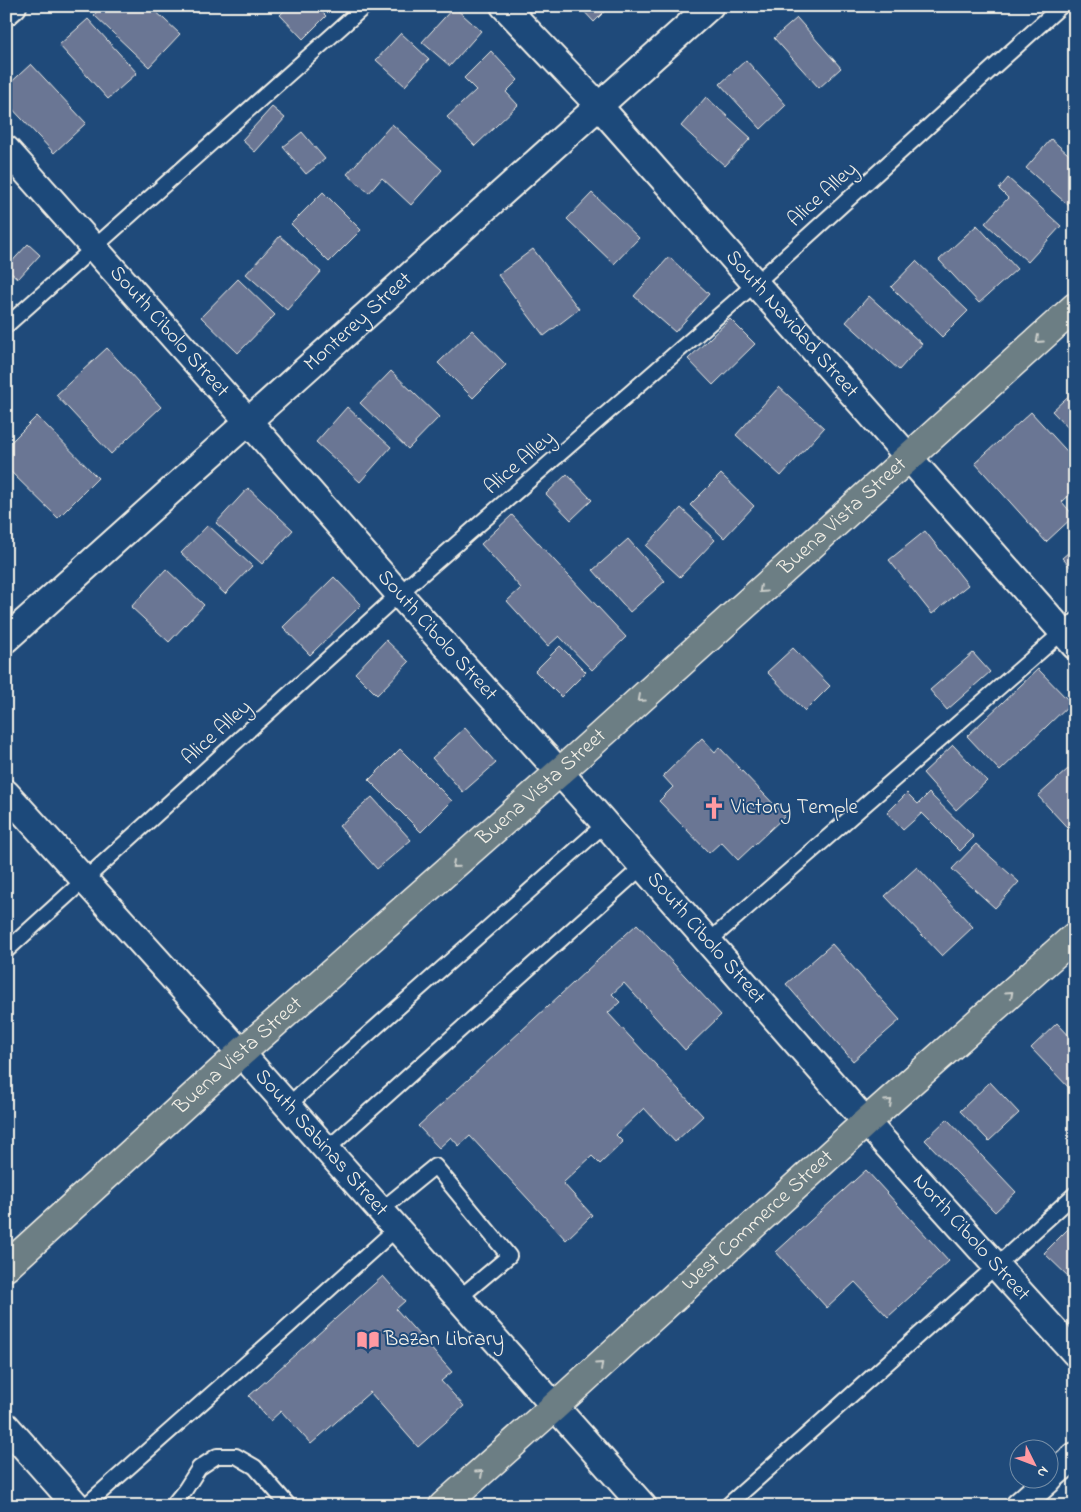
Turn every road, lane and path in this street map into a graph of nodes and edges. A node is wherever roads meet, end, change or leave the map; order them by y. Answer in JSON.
{"nodes":[{"id":1,"x":13,"y":6,"type":"edge"},
{"id":2,"x":364,"y":6,"type":"edge"},
{"id":3,"x":504,"y":6,"type":"edge"},
{"id":4,"x":710,"y":6,"type":"edge"},
{"id":5,"x":1061,"y":6,"type":"edge"},
{"id":6,"x":6,"y":12,"type":"edge"},
{"id":7,"x":599,"y":106,"type":"junction"},
{"id":8,"x":6,"y":149,"type":"edge"},
{"id":9,"x":93,"y":247,"type":"junction"},
{"id":10,"x":755,"y":284,"type":"junction"},
{"id":11,"x":1075,"y":307,"type":"edge"},
{"id":12,"x":6,"y":326,"type":"edge"},
{"id":13,"x":249,"y":422,"type":"junction"},
{"id":14,"x":909,"y":457,"type":"junction"},
{"id":15,"x":399,"y":594,"type":"junction"},
{"id":16,"x":1071,"y":633,"type":"edge"},
{"id":17,"x":6,"y":639,"type":"edge"},
{"id":18,"x":560,"y":772,"type":"junction"},
{"id":19,"x":6,"y":793,"type":"edge"},
{"id":20,"x":605,"y":824,"type":"junction"},
{"id":21,"x":642,"y":867,"type":"junction"},
{"id":22,"x":84,"y":881,"type":"junction"},
{"id":23,"x":1075,"y":936,"type":"edge"},
{"id":24,"x":709,"y":941,"type":"junction"},
{"id":25,"x":6,"y":951,"type":"edge"},
{"id":26,"x":241,"y":1053,"type":"junction"},
{"id":27,"x":287,"y":1106,"type":"junction"},
{"id":28,"x":866,"y":1122,"type":"junction"},
{"id":29,"x":326,"y":1150,"type":"junction"},
{"id":30,"x":1075,"y":1194,"type":"edge"},
{"id":31,"x":388,"y":1220,"type":"junction"},
{"id":32,"x":996,"y":1266,"type":"junction"},
{"id":33,"x":6,"y":1267,"type":"edge"},
{"id":34,"x":459,"y":1298,"type":"junction"},
{"id":35,"x":1075,"y":1353,"type":"edge"},
{"id":36,"x":554,"y":1407,"type":"junction"},
{"id":37,"x":6,"y":1426,"type":"edge"},
{"id":38,"x":1075,"y":1456,"type":"edge"},
{"id":39,"x":1058,"y":1470,"type":"edge"},
{"id":40,"x":1036,"y":1490,"type":"edge"},
{"id":41,"x":77,"y":1506,"type":"edge"},
{"id":42,"x":84,"y":1506,"type":"edge"},
{"id":43,"x":172,"y":1506,"type":"edge"},
{"id":44,"x":289,"y":1506,"type":"edge"},
{"id":45,"x":443,"y":1506,"type":"edge"},
{"id":46,"x":643,"y":1506,"type":"edge"},
{"id":47,"x":727,"y":1506,"type":"edge"},
{"id":48,"x":1018,"y":1506,"type":"edge"}],
"edges":[{"from":1,"to":6,"type":"street"},
{"from":2,"to":9,"type":"lane"},
{"from":3,"to":7,"type":"street","name":"South Navidad Street"},
{"from":4,"to":7,"type":"street","name":"Monterey Street"},
{"from":5,"to":10,"type":"lane","name":"Alice Alley"},
{"from":7,"to":10,"type":"street","name":"South Navidad Street"},
{"from":7,"to":13,"type":"street","name":"Monterey Street"},
{"from":8,"to":9,"type":"street","name":"South Cibolo Street"},
{"from":9,"to":12,"type":"lane"},
{"from":9,"to":13,"type":"street","name":"South Cibolo Street"},
{"from":10,"to":14,"type":"street","name":"South Navidad Street"},
{"from":10,"to":15,"type":"lane","name":"Alice Alley"},
{"from":11,"to":14,"type":"main road","name":"Buena Vista Street","one_way":true},
{"from":13,"to":15,"type":"street","name":"South Cibolo Street"},
{"from":13,"to":17,"type":"street","name":"Monterey Street"},
{"from":14,"to":16,"type":"street","name":"South Navidad Street"},
{"from":14,"to":18,"type":"main road","name":"Buena Vista Street","one_way":true},
{"from":15,"to":18,"type":"street","name":"South Cibolo Street"},
{"from":15,"to":22,"type":"lane","name":"Alice Alley"},
{"from":16,"to":24,"type":"lane"},
{"from":18,"to":20,"type":"street","name":"South Cibolo Street"},
{"from":18,"to":26,"type":"main road","name":"Buena Vista Street","one_way":true},
{"from":19,"to":22,"type":"street","name":"South Sabinas Street"},
{"from":20,"to":21,"type":"street","name":"South Cibolo Street"},
{"from":20,"to":27,"type":"lane"},
{"from":21,"to":24,"type":"street","name":"South Cibolo Street"},
{"from":21,"to":29,"type":"lane"},
{"from":22,"to":25,"type":"lane","name":"Alice Alley"},
{"from":22,"to":26,"type":"street","name":"South Sabinas Street"},
{"from":28,"to":23,"type":"main road","name":"West Commerce Street","one_way":true},
{"from":24,"to":28,"type":"street","name":"South Cibolo Street"},
{"from":26,"to":27,"type":"street","name":"South Sabinas Street"},
{"from":26,"to":33,"type":"main road","name":"Buena Vista Street"},
{"from":27,"to":29,"type":"street","name":"South Sabinas Street"},
{"from":28,"to":32,"type":"street","name":"North Cibolo Street"},
{"from":36,"to":28,"type":"main road","name":"West Commerce Street","one_way":true},
{"from":29,"to":31,"type":"street","name":"South Sabinas Street"},
{"from":30,"to":32,"type":"lane"},
{"from":31,"to":34,"type":"street","name":"South Sabinas Street"},
{"from":31,"to":34,"type":"lane"},
{"from":31,"to":42,"type":"lane"},
{"from":32,"to":35,"type":"street","name":"North Cibolo Street"},
{"from":32,"to":47,"type":"lane"},
{"from":34,"to":36,"type":"street","name":"South Sabinas Street"},
{"from":45,"to":36,"type":"main road","name":"West Commerce Street","one_way":true},
{"from":36,"to":46,"type":"street","name":"South Sabinas Street"},
{"from":37,"to":41,"type":"street"},
{"from":38,"to":39,"type":"street"},
{"from":40,"to":48,"type":"street"},
{"from":43,"to":44,"type":"lane"}]}
